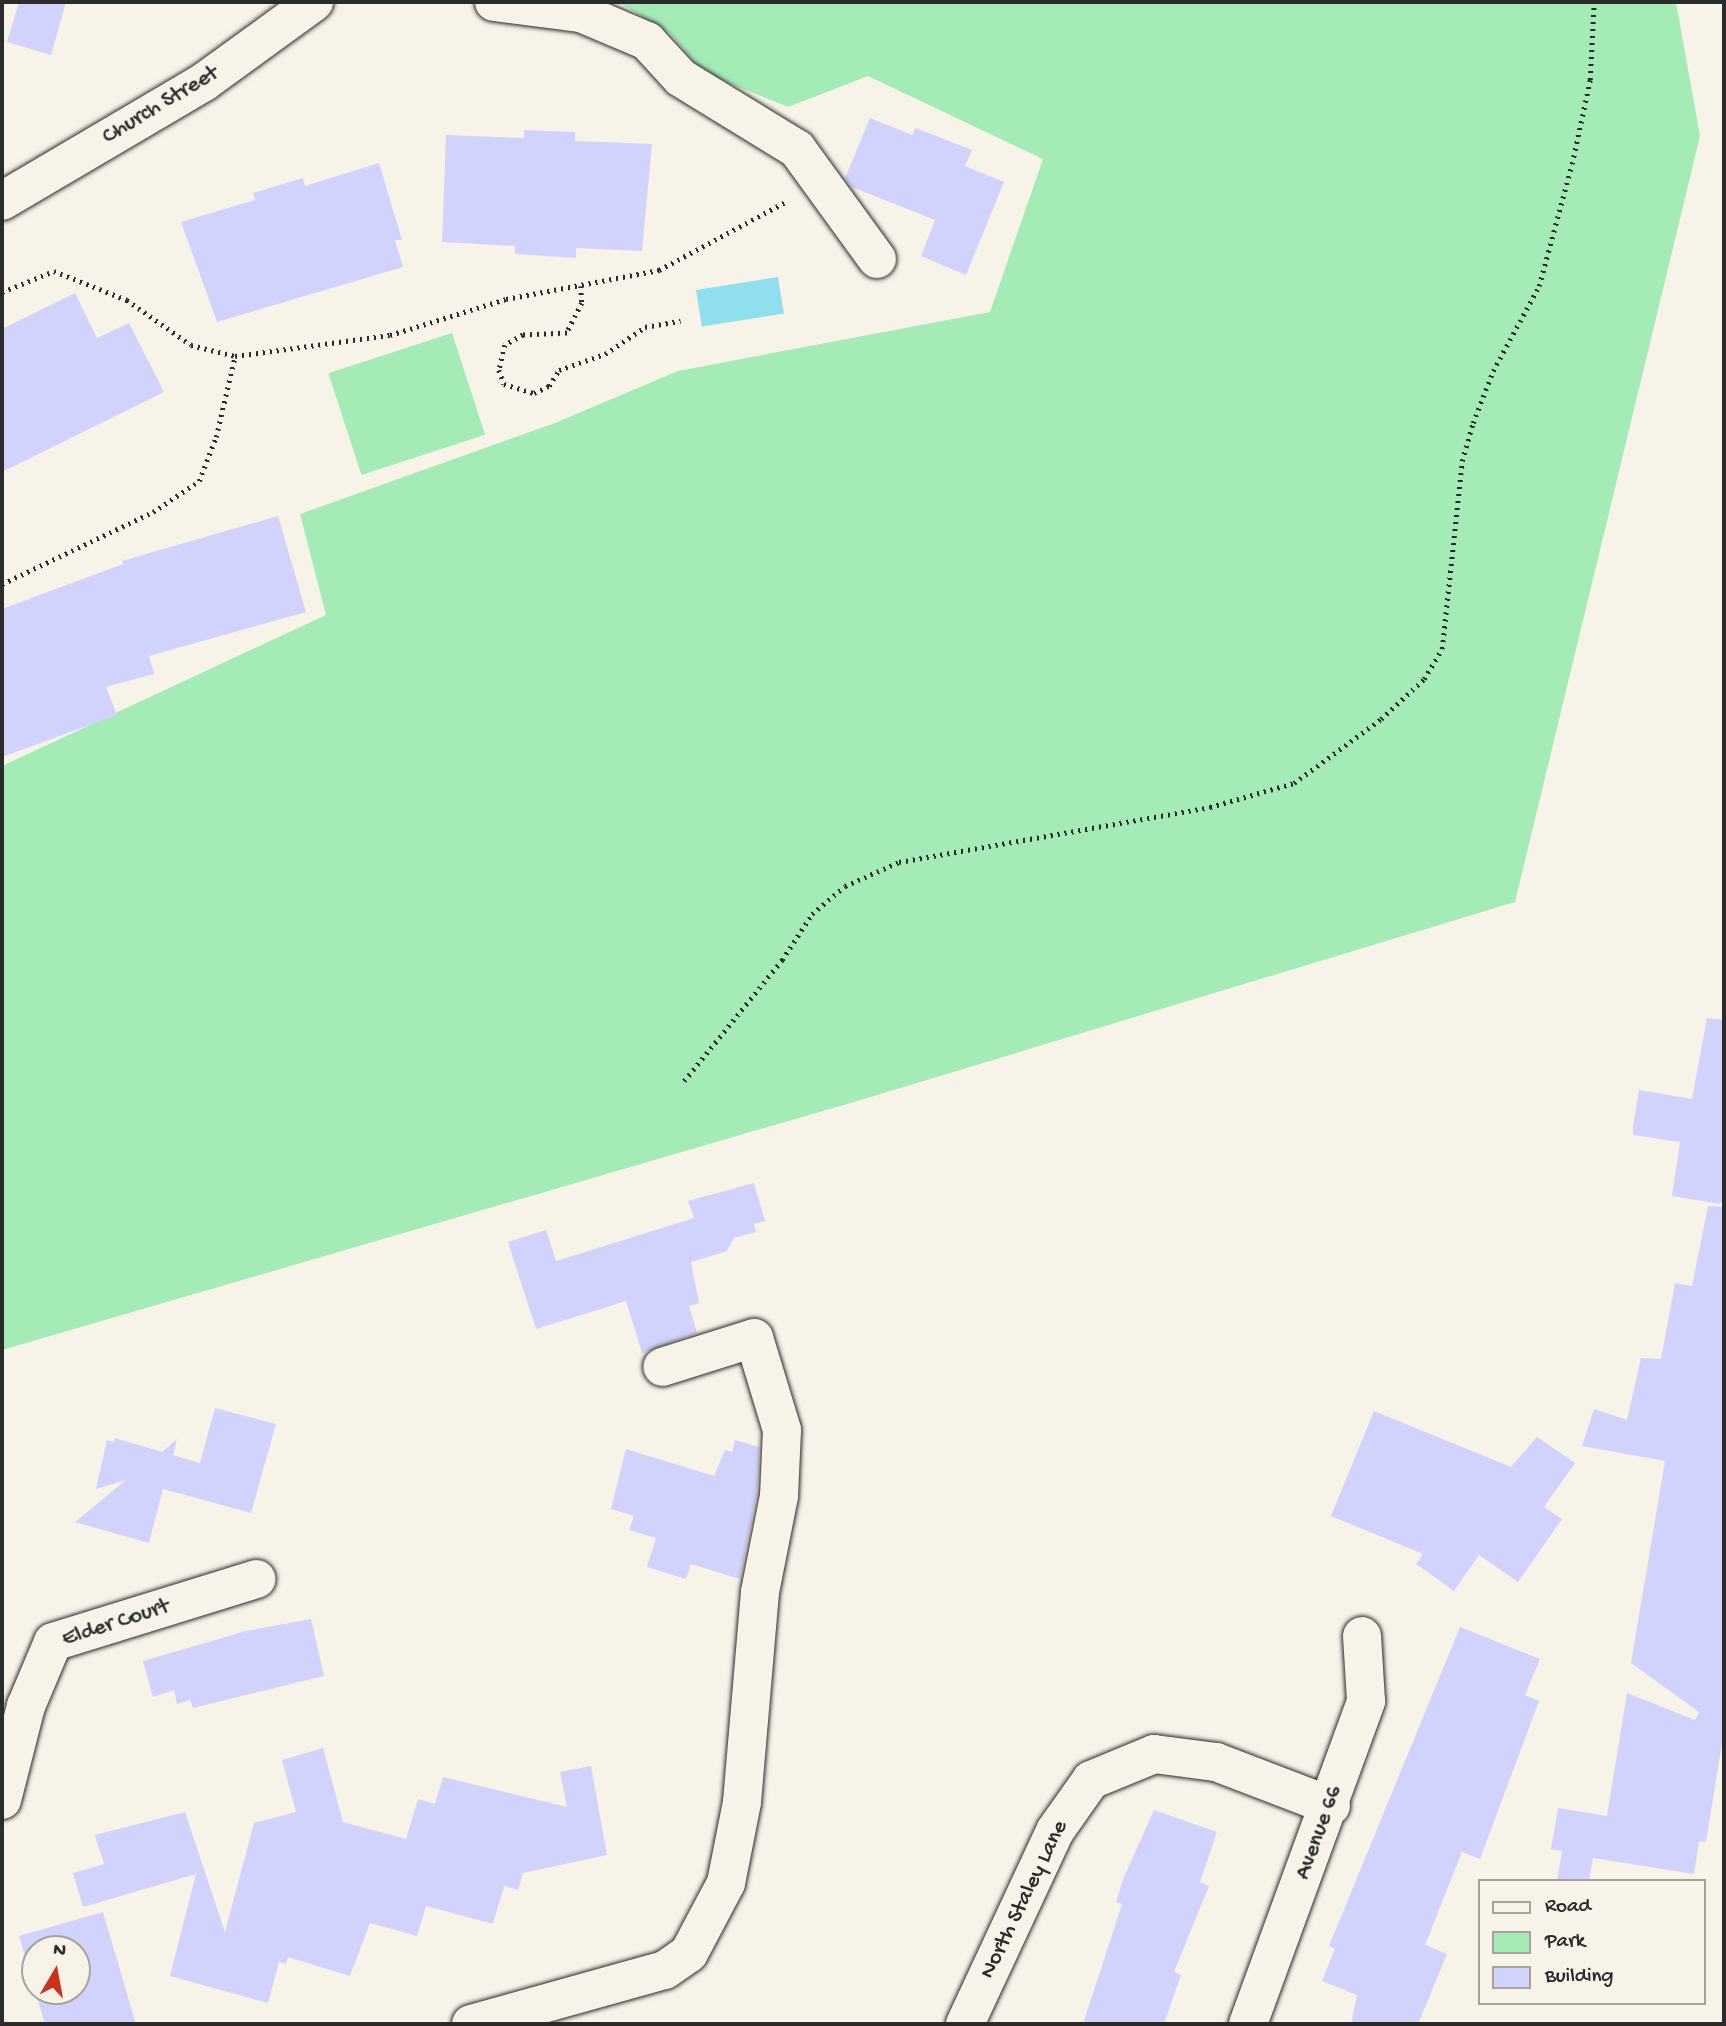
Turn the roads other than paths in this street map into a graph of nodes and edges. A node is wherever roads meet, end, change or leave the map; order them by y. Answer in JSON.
{"nodes":[{"id":1,"x":314,"y":2,"type":"edge"},
{"id":2,"x":494,"y":2,"type":"edge"},
{"id":3,"x":2,"y":201,"type":"edge"},
{"id":4,"x":877,"y":259,"type":"dead end"},
{"id":5,"x":662,"y":1367,"type":"dead end"},
{"id":6,"x":256,"y":1578,"type":"dead end"},
{"id":7,"x":1362,"y":1636,"type":"dead end"},
{"id":8,"x":2,"y":1800,"type":"edge"},
{"id":9,"x":1331,"y":1806,"type":"junction"},
{"id":10,"x":471,"y":2024,"type":"edge"},
{"id":11,"x":965,"y":2024,"type":"edge"},
{"id":12,"x":1248,"y":2024,"type":"edge"}],
"edges":[{"from":1,"to":3,"type":"street","name":"Church Street"},
{"from":2,"to":4,"type":"street"},
{"from":5,"to":10,"type":"street"},
{"from":6,"to":8,"type":"street","name":"Elder Court"},
{"from":7,"to":9,"type":"street","name":"Avenue 66"},
{"from":9,"to":11,"type":"street","name":"North Staley Lane"},
{"from":9,"to":12,"type":"street","name":"Avenue 66"}]}
